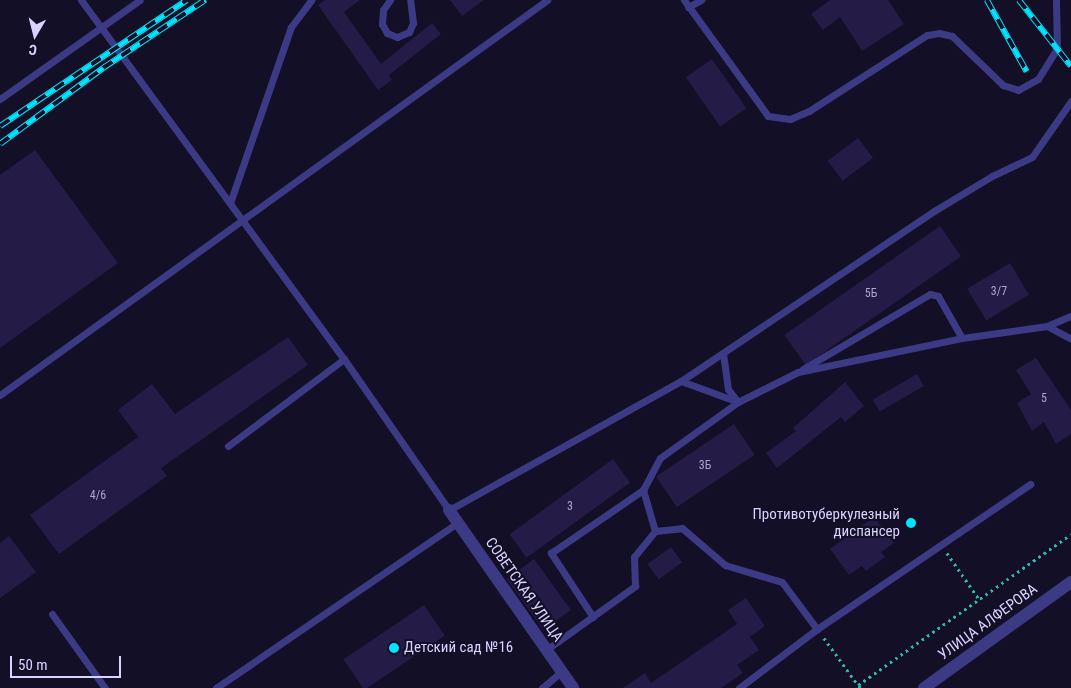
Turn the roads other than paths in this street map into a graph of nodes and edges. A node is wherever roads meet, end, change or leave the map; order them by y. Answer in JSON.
{"nodes":[{"id":1,"x":81,"y":0,"type":"edge"},
{"id":2,"x":140,"y":0,"type":"edge"},
{"id":3,"x":311,"y":0,"type":"edge"},
{"id":4,"x":390,"y":0,"type":"edge"},
{"id":5,"x":410,"y":0,"type":"edge"},
{"id":6,"x":547,"y":0,"type":"edge"},
{"id":7,"x":684,"y":0,"type":"edge"},
{"id":8,"x":701,"y":0,"type":"edge"},
{"id":9,"x":1056,"y":0,"type":"edge"},
{"id":10,"x":688,"y":7,"type":"junction"},
{"id":11,"x":101,"y":28,"type":"junction"},
{"id":12,"x":0,"y":99,"type":"edge"},
{"id":13,"x":1071,"y":101,"type":"edge"},
{"id":14,"x":230,"y":204,"type":"junction"},
{"id":15,"x":243,"y":220,"type":"junction"},
{"id":16,"x":1071,"y":316,"type":"edge"},
{"id":17,"x":1047,"y":326,"type":"junction"},
{"id":18,"x":962,"y":338,"type":"junction"},
{"id":19,"x":1071,"y":339,"type":"edge"},
{"id":20,"x":723,"y":353,"type":"junction"},
{"id":21,"x":344,"y":359,"type":"junction"},
{"id":22,"x":798,"y":372,"type":"junction"},
{"id":23,"x":681,"y":381,"type":"junction"},
{"id":24,"x":0,"y":395,"type":"edge"},
{"id":25,"x":738,"y":402,"type":"junction"},
{"id":26,"x":228,"y":446,"type":"dead end"},
{"id":27,"x":1030,"y":484,"type":"dead end"},
{"id":28,"x":643,"y":490,"type":"junction"},
{"id":29,"x":449,"y":510,"type":"junction"},
{"id":30,"x":458,"y":524,"type":"junction"},
{"id":31,"x":655,"y":531,"type":"junction"},
{"id":32,"x":1071,"y":582,"type":"edge"},
{"id":33,"x":52,"y":614,"type":"dead end"},
{"id":34,"x":593,"y":617,"type":"junction"},
{"id":35,"x":817,"y":629,"type":"junction"},
{"id":36,"x":546,"y":650,"type":"junction"},
{"id":37,"x":561,"y":672,"type":"junction"},
{"id":38,"x":105,"y":688,"type":"edge"},
{"id":39,"x":216,"y":688,"type":"edge"},
{"id":40,"x":542,"y":688,"type":"edge"},
{"id":41,"x":572,"y":688,"type":"edge"},
{"id":42,"x":739,"y":688,"type":"edge"},
{"id":43,"x":924,"y":688,"type":"edge"}],
"edges":[{"from":1,"to":11,"type":"lane"},
{"from":2,"to":11,"type":"lane"},
{"from":3,"to":14,"type":"lane"},
{"from":4,"to":5,"type":"lane"},
{"from":6,"to":15,"type":"lane"},
{"from":7,"to":10,"type":"lane"},
{"from":8,"to":10,"type":"lane"},
{"from":9,"to":10,"type":"lane"},
{"from":11,"to":12,"type":"lane"},
{"from":11,"to":14,"type":"lane"},
{"from":13,"to":20,"type":"lane"},
{"from":14,"to":15,"type":"lane"},
{"from":15,"to":21,"type":"lane"},
{"from":15,"to":24,"type":"lane"},
{"from":16,"to":17,"type":"lane"},
{"from":17,"to":18,"type":"lane"},
{"from":17,"to":19,"type":"lane"},
{"from":18,"to":22,"type":"lane"},
{"from":18,"to":22,"type":"lane"},
{"from":20,"to":23,"type":"lane"},
{"from":20,"to":25,"type":"lane"},
{"from":21,"to":26,"type":"lane"},
{"from":21,"to":29,"type":"lane"},
{"from":22,"to":25,"type":"lane"},
{"from":23,"to":25,"type":"lane"},
{"from":23,"to":29,"type":"lane"},
{"from":25,"to":28,"type":"lane"},
{"from":27,"to":35,"type":"lane"},
{"from":28,"to":31,"type":"lane"},
{"from":28,"to":34,"type":"lane"},
{"from":29,"to":30,"type":"street","name":"СОВЕТСКАЯ УЛИЦА"},
{"from":30,"to":36,"type":"street","name":"СОВЕТСКАЯ УЛИЦА"},
{"from":30,"to":39,"type":"lane"},
{"from":31,"to":34,"type":"lane"},
{"from":31,"to":35,"type":"lane"},
{"from":32,"to":43,"type":"street","name":"УЛИЦА АЛФЕРОВА"},
{"from":33,"to":38,"type":"lane"},
{"from":34,"to":36,"type":"lane"},
{"from":35,"to":42,"type":"lane"},
{"from":36,"to":37,"type":"street","name":"СОВЕТСКАЯ УЛИЦА"},
{"from":37,"to":40,"type":"lane"},
{"from":37,"to":41,"type":"street","name":"СОВЕТСКАЯ УЛИЦА"}]}
